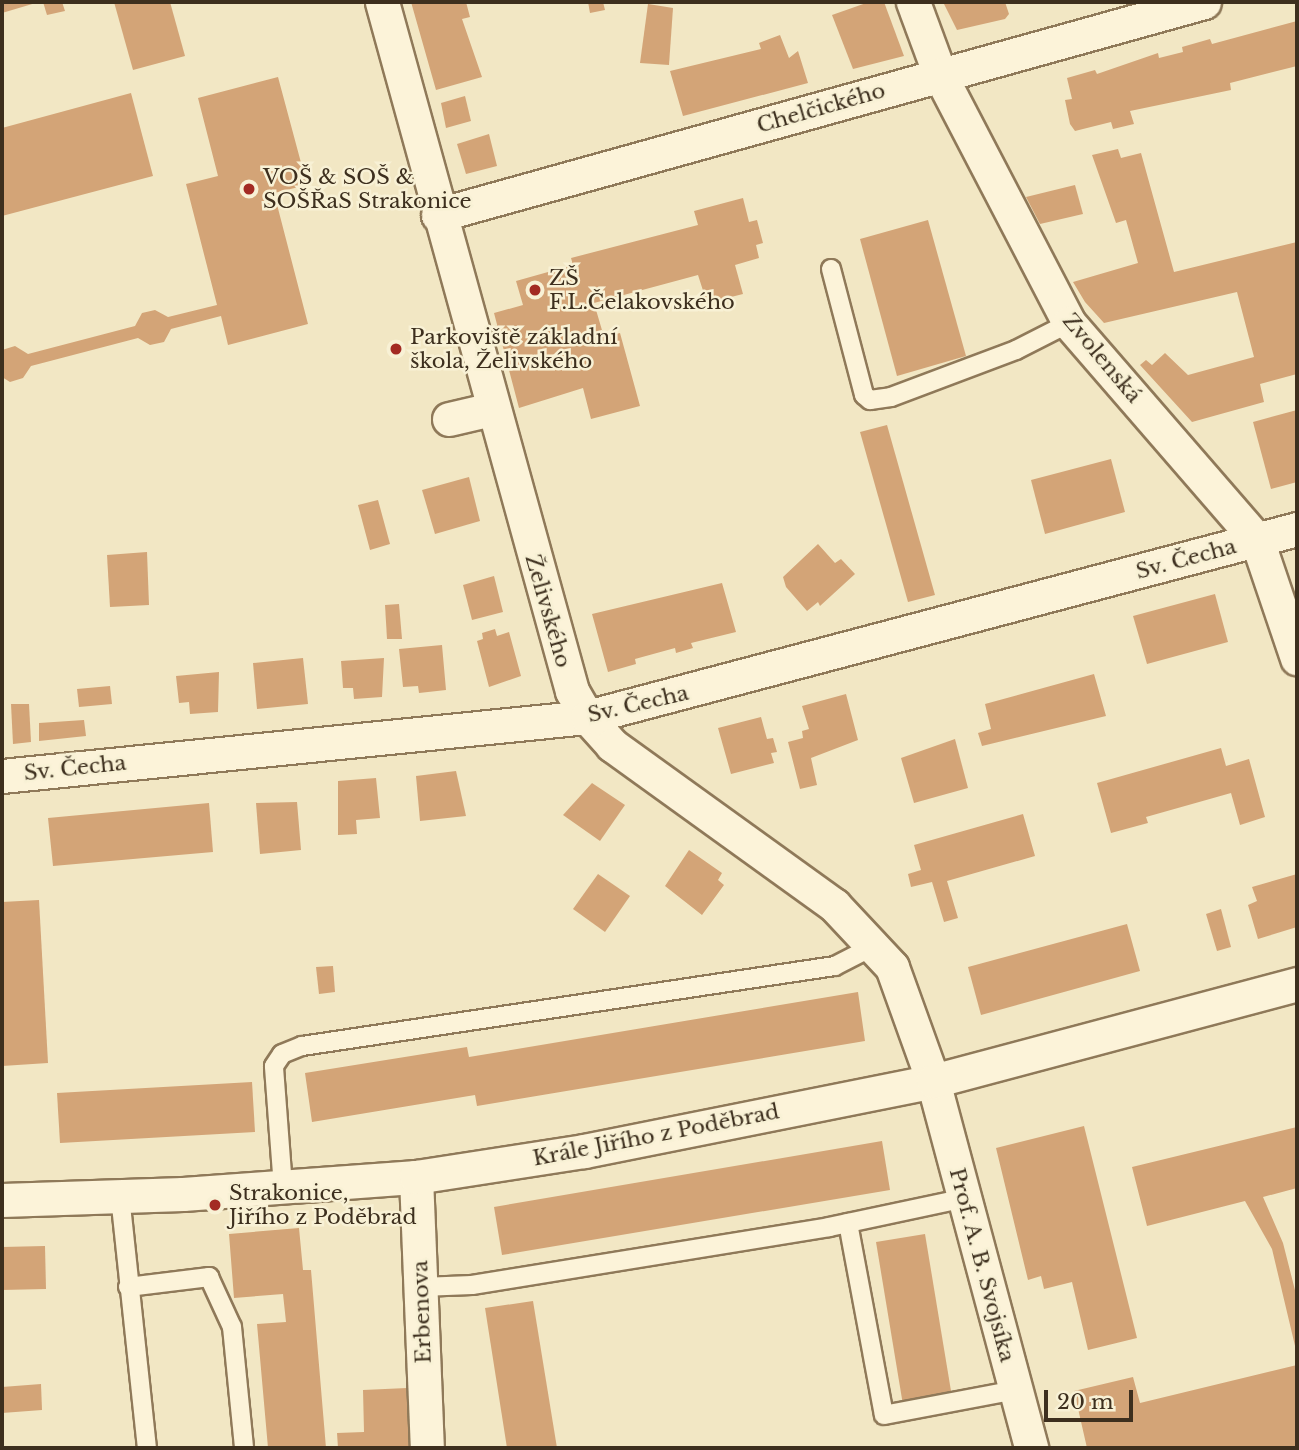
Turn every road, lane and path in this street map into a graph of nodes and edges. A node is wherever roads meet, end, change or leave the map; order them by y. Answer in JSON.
{"nodes":[{"id":1,"x":382,"y":2,"type":"edge"},
{"id":2,"x":913,"y":2,"type":"edge"},
{"id":3,"x":1203,"y":2,"type":"edge"},
{"id":4,"x":940,"y":75,"type":"junction"},
{"id":5,"x":438,"y":215,"type":"junction"},
{"id":6,"x":831,"y":269,"type":"dead end"},
{"id":7,"x":1069,"y":323,"type":"junction"},
{"id":8,"x":492,"y":410,"type":"junction"},
{"id":9,"x":449,"y":419,"type":"dead end"},
{"id":10,"x":1297,"y":529,"type":"edge"},
{"id":11,"x":1257,"y":540,"type":"junction"},
{"id":12,"x":1297,"y":658,"type":"edge"},
{"id":13,"x":587,"y":717,"type":"junction"},
{"id":14,"x":2,"y":776,"type":"edge"},
{"id":15,"x":874,"y":946,"type":"junction"},
{"id":16,"x":1297,"y":984,"type":"edge"},
{"id":17,"x":933,"y":1081,"type":"junction"},
{"id":18,"x":416,"y":1177,"type":"junction"},
{"id":19,"x":284,"y":1187,"type":"junction"},
{"id":20,"x":120,"y":1196,"type":"junction"},
{"id":21,"x":964,"y":1198,"type":"junction"},
{"id":22,"x":2,"y":1200,"type":"edge"},
{"id":23,"x":848,"y":1223,"type":"junction"},
{"id":24,"x":128,"y":1287,"type":"junction"},
{"id":25,"x":421,"y":1287,"type":"junction"},
{"id":26,"x":1016,"y":1390,"type":"junction"},
{"id":27,"x":147,"y":1448,"type":"edge"},
{"id":28,"x":244,"y":1448,"type":"edge"},
{"id":29,"x":427,"y":1448,"type":"edge"},
{"id":30,"x":1031,"y":1448,"type":"edge"}],
"edges":[{"from":1,"to":5,"type":"street","name":"Želivského"},
{"from":2,"to":4,"type":"street","name":"Zvolenská"},
{"from":3,"to":4,"type":"street","name":"Chelčického"},
{"from":4,"to":5,"type":"street","name":"Chelčického"},
{"from":4,"to":7,"type":"street","name":"Zvolenská"},
{"from":5,"to":8,"type":"street","name":"Želivského"},
{"from":6,"to":7,"type":"lane"},
{"from":7,"to":11,"type":"street","name":"Zvolenská"},
{"from":8,"to":9,"type":"street"},
{"from":8,"to":13,"type":"street","name":"Želivského"},
{"from":10,"to":11,"type":"street","name":"Sv. Čecha"},
{"from":11,"to":12,"type":"street","name":"Zvolenská"},
{"from":11,"to":13,"type":"street","name":"Sv. Čecha"},
{"from":13,"to":14,"type":"street","name":"Sv. Čecha"},
{"from":13,"to":15,"type":"street","name":"Želivského"},
{"from":15,"to":17,"type":"street","name":"Želivského"},
{"from":15,"to":19,"type":"lane"},
{"from":16,"to":17,"type":"street","name":"Krále Jiřího z Poděbrad"},
{"from":17,"to":18,"type":"street","name":"Krále Jiřího z Poděbrad"},
{"from":17,"to":21,"type":"street","name":"Prof. A. B. Svojsíka"},
{"from":18,"to":19,"type":"street","name":"Krále Jiřího z Poděbrad"},
{"from":18,"to":25,"type":"street","name":"Erbenova"},
{"from":19,"to":20,"type":"street","name":"Krále Jiřího z Poděbrad"},
{"from":20,"to":22,"type":"street","name":"Krále Jiřího z Poděbrad"},
{"from":20,"to":24,"type":"lane"},
{"from":21,"to":23,"type":"lane"},
{"from":21,"to":26,"type":"street","name":"Prof. A. B. Svojsíka"},
{"from":23,"to":25,"type":"lane"},
{"from":23,"to":26,"type":"lane"},
{"from":24,"to":27,"type":"lane"},
{"from":24,"to":28,"type":"lane"},
{"from":25,"to":29,"type":"street","name":"Erbenova"},
{"from":26,"to":30,"type":"street","name":"Prof. A. B. Svojsíka"}]}
